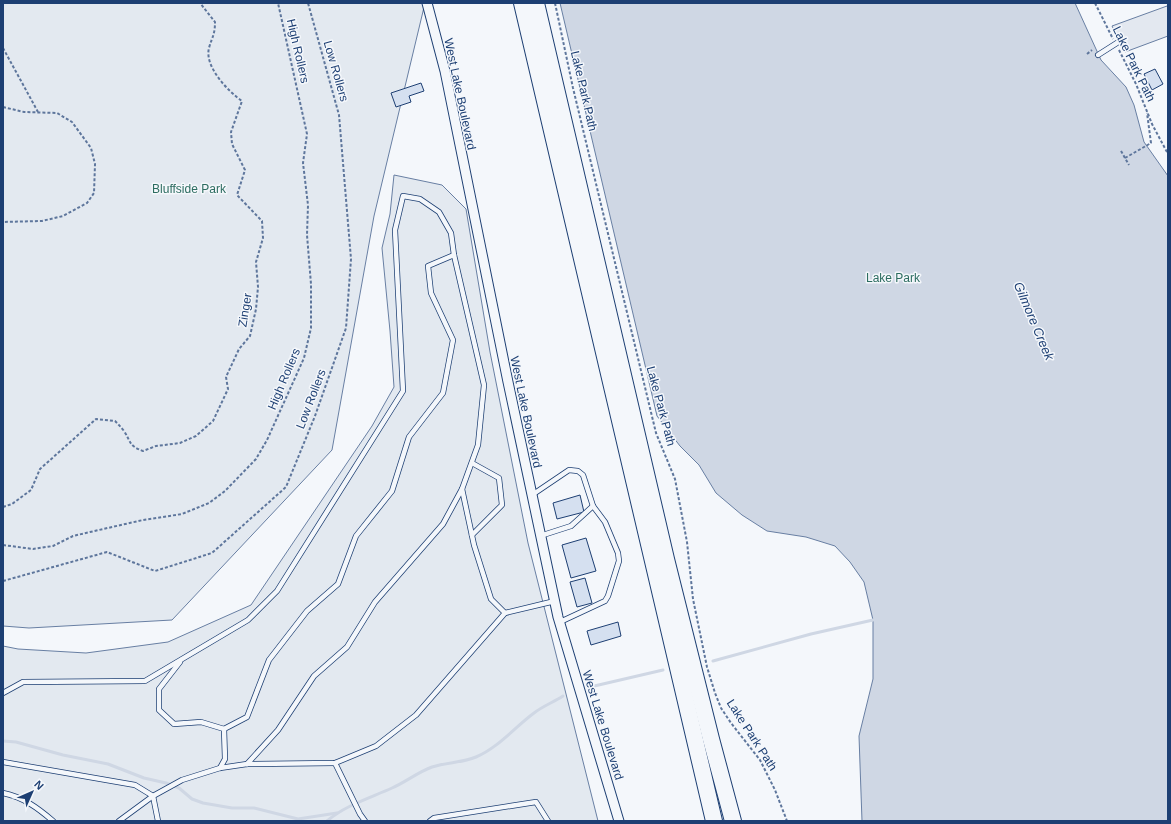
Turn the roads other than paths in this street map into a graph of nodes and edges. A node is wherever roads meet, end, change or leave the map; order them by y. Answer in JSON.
{"nodes":[{"id":1,"x":522,"y":3,"type":"edge"},
{"id":2,"x":536,"y":3,"type":"edge"},
{"id":3,"x":426,"y":4,"type":"edge"},
{"id":4,"x":1120,"y":41,"type":"dead end"},
{"id":5,"x":1098,"y":55,"type":"dead end"},
{"id":6,"x":454,"y":254,"type":"junction"},
{"id":7,"x":472,"y":463,"type":"junction"},
{"id":8,"x":462,"y":489,"type":"junction"},
{"id":9,"x":532,"y":495,"type":"junction"},
{"id":10,"x":593,"y":506,"type":"junction"},
{"id":11,"x":472,"y":535,"type":"junction"},
{"id":12,"x":540,"y":536,"type":"junction"},
{"id":13,"x":555,"y":601,"type":"junction"},
{"id":14,"x":505,"y":613,"type":"junction"},
{"id":15,"x":560,"y":622,"type":"junction"},
{"id":16,"x":183,"y":658,"type":"junction"},
{"id":17,"x":3,"y":693,"type":"edge"},
{"id":18,"x":224,"y":729,"type":"junction"},
{"id":19,"x":3,"y":762,"type":"edge"},
{"id":20,"x":335,"y":763,"type":"junction"},
{"id":21,"x":247,"y":764,"type":"junction"},
{"id":22,"x":220,"y":768,"type":"junction"},
{"id":23,"x":3,"y":793,"type":"edge"},
{"id":24,"x":152,"y":796,"type":"junction"},
{"id":25,"x":53,"y":821,"type":"edge"},
{"id":26,"x":119,"y":821,"type":"edge"},
{"id":27,"x":158,"y":821,"type":"edge"},
{"id":28,"x":365,"y":821,"type":"edge"},
{"id":29,"x":430,"y":821,"type":"edge"},
{"id":30,"x":548,"y":821,"type":"edge"},
{"id":31,"x":619,"y":821,"type":"edge"},
{"id":32,"x":714,"y":821,"type":"edge"},
{"id":33,"x":733,"y":821,"type":"edge"}],
"edges":[{"from":1,"to":32,"type":"highway"},
{"from":2,"to":33,"type":"highway"},
{"from":3,"to":9,"type":"street","name":"West Lake Boulevard"},
{"from":4,"to":5,"type":"lane"},
{"from":6,"to":7,"type":"lane"},
{"from":6,"to":16,"type":"lane"},
{"from":6,"to":18,"type":"lane"},
{"from":7,"to":8,"type":"lane"},
{"from":7,"to":11,"type":"lane"},
{"from":8,"to":11,"type":"lane"},
{"from":8,"to":21,"type":"lane"},
{"from":9,"to":10,"type":"lane"},
{"from":9,"to":12,"type":"street","name":"West Lake Boulevard"},
{"from":10,"to":12,"type":"lane"},
{"from":10,"to":15,"type":"lane"},
{"from":11,"to":14,"type":"lane"},
{"from":12,"to":13,"type":"street","name":"West Lake Boulevard"},
{"from":13,"to":14,"type":"lane"},
{"from":13,"to":15,"type":"street","name":"West Lake Boulevard"},
{"from":14,"to":20,"type":"lane"},
{"from":15,"to":31,"type":"street","name":"West Lake Boulevard"},
{"from":16,"to":17,"type":"lane"},
{"from":16,"to":18,"type":"lane"},
{"from":18,"to":22,"type":"lane"},
{"from":19,"to":24,"type":"lane"},
{"from":20,"to":21,"type":"lane"},
{"from":20,"to":28,"type":"lane"},
{"from":21,"to":22,"type":"lane"},
{"from":22,"to":24,"type":"lane"},
{"from":23,"to":25,"type":"lane"},
{"from":24,"to":26,"type":"lane"},
{"from":24,"to":27,"type":"lane"},
{"from":29,"to":30,"type":"lane"}]}
